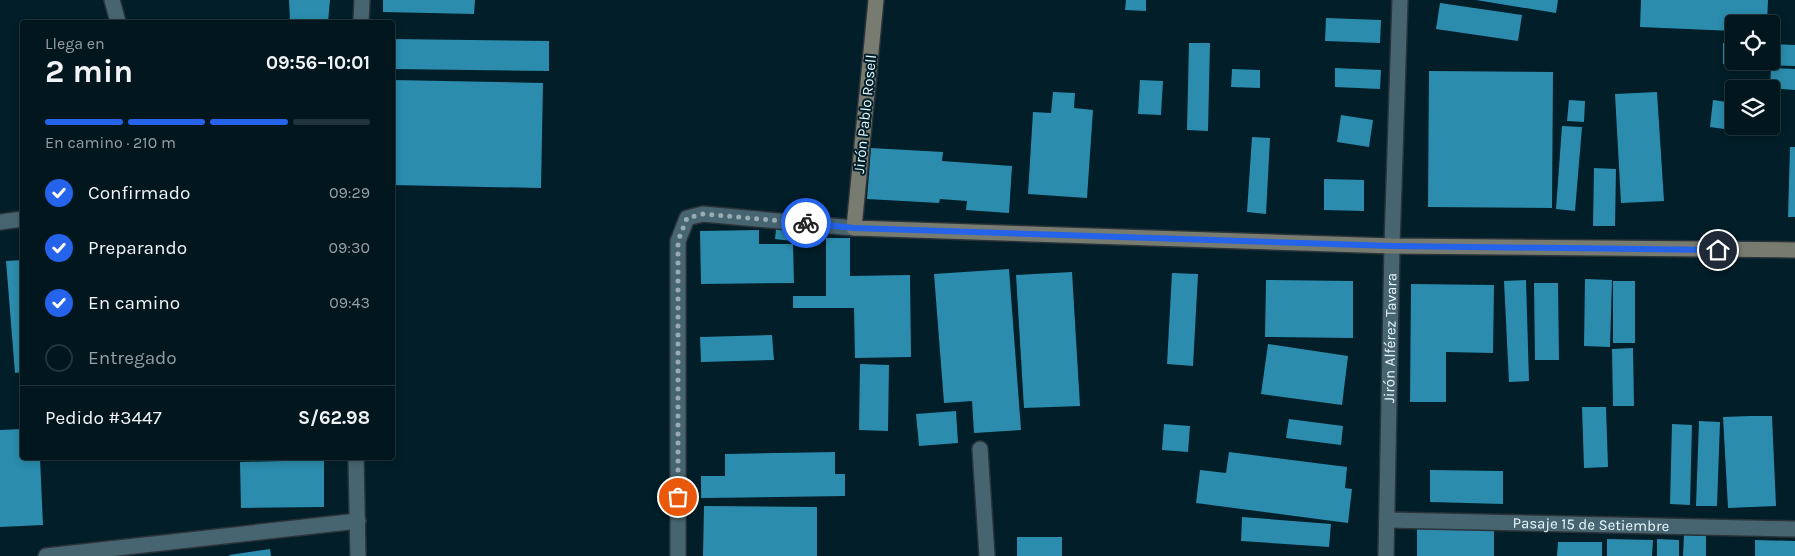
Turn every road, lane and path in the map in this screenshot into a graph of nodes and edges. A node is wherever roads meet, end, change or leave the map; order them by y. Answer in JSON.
{"nodes":[{"id":1,"x":112,"y":0,"type":"edge"},
{"id":2,"x":362,"y":0,"type":"edge"},
{"id":3,"x":876,"y":0,"type":"edge"},
{"id":4,"x":1400,"y":0,"type":"edge"},
{"id":5,"x":117,"y":20,"type":"edge"},
{"id":6,"x":361,"y":20,"type":"edge"},
{"id":7,"x":20,"y":219,"type":"edge"},
{"id":8,"x":0,"y":222,"type":"edge"},
{"id":9,"x":854,"y":228,"type":"junction"},
{"id":10,"x":1392,"y":246,"type":"junction"},
{"id":11,"x":1795,"y":250,"type":"edge"},
{"id":12,"x":980,"y":449,"type":"dead end"},
{"id":13,"x":356,"y":460,"type":"edge"},
{"id":14,"x":1387,"y":520,"type":"junction"},
{"id":15,"x":358,"y":521,"type":"junction"},
{"id":16,"x":1795,"y":529,"type":"edge"},
{"id":17,"x":46,"y":556,"type":"edge"},
{"id":18,"x":358,"y":556,"type":"edge"},
{"id":19,"x":678,"y":556,"type":"edge"},
{"id":20,"x":986,"y":556,"type":"edge"},
{"id":21,"x":1386,"y":556,"type":"edge"}],
"edges":[{"from":1,"to":5,"type":"street"},
{"from":2,"to":6,"type":"street"},
{"from":3,"to":9,"type":"street","name":"Jirón Pablo Rosell"},
{"from":4,"to":10,"type":"street","name":"Jirón Alférez Tavara"},
{"from":7,"to":8,"type":"street"},
{"from":9,"to":10,"type":"street"},
{"from":9,"to":19,"type":"street"},
{"from":10,"to":11,"type":"street"},
{"from":10,"to":14,"type":"street","name":"Jirón Alférez Tavara"},
{"from":12,"to":20,"type":"street"},
{"from":13,"to":15,"type":"street"},
{"from":14,"to":16,"type":"street","name":"Pasaje 15 de Setiembre"},
{"from":14,"to":21,"type":"street","name":"Jirón Alférez Tavara"},
{"from":15,"to":17,"type":"street"},
{"from":15,"to":18,"type":"street"}]}
